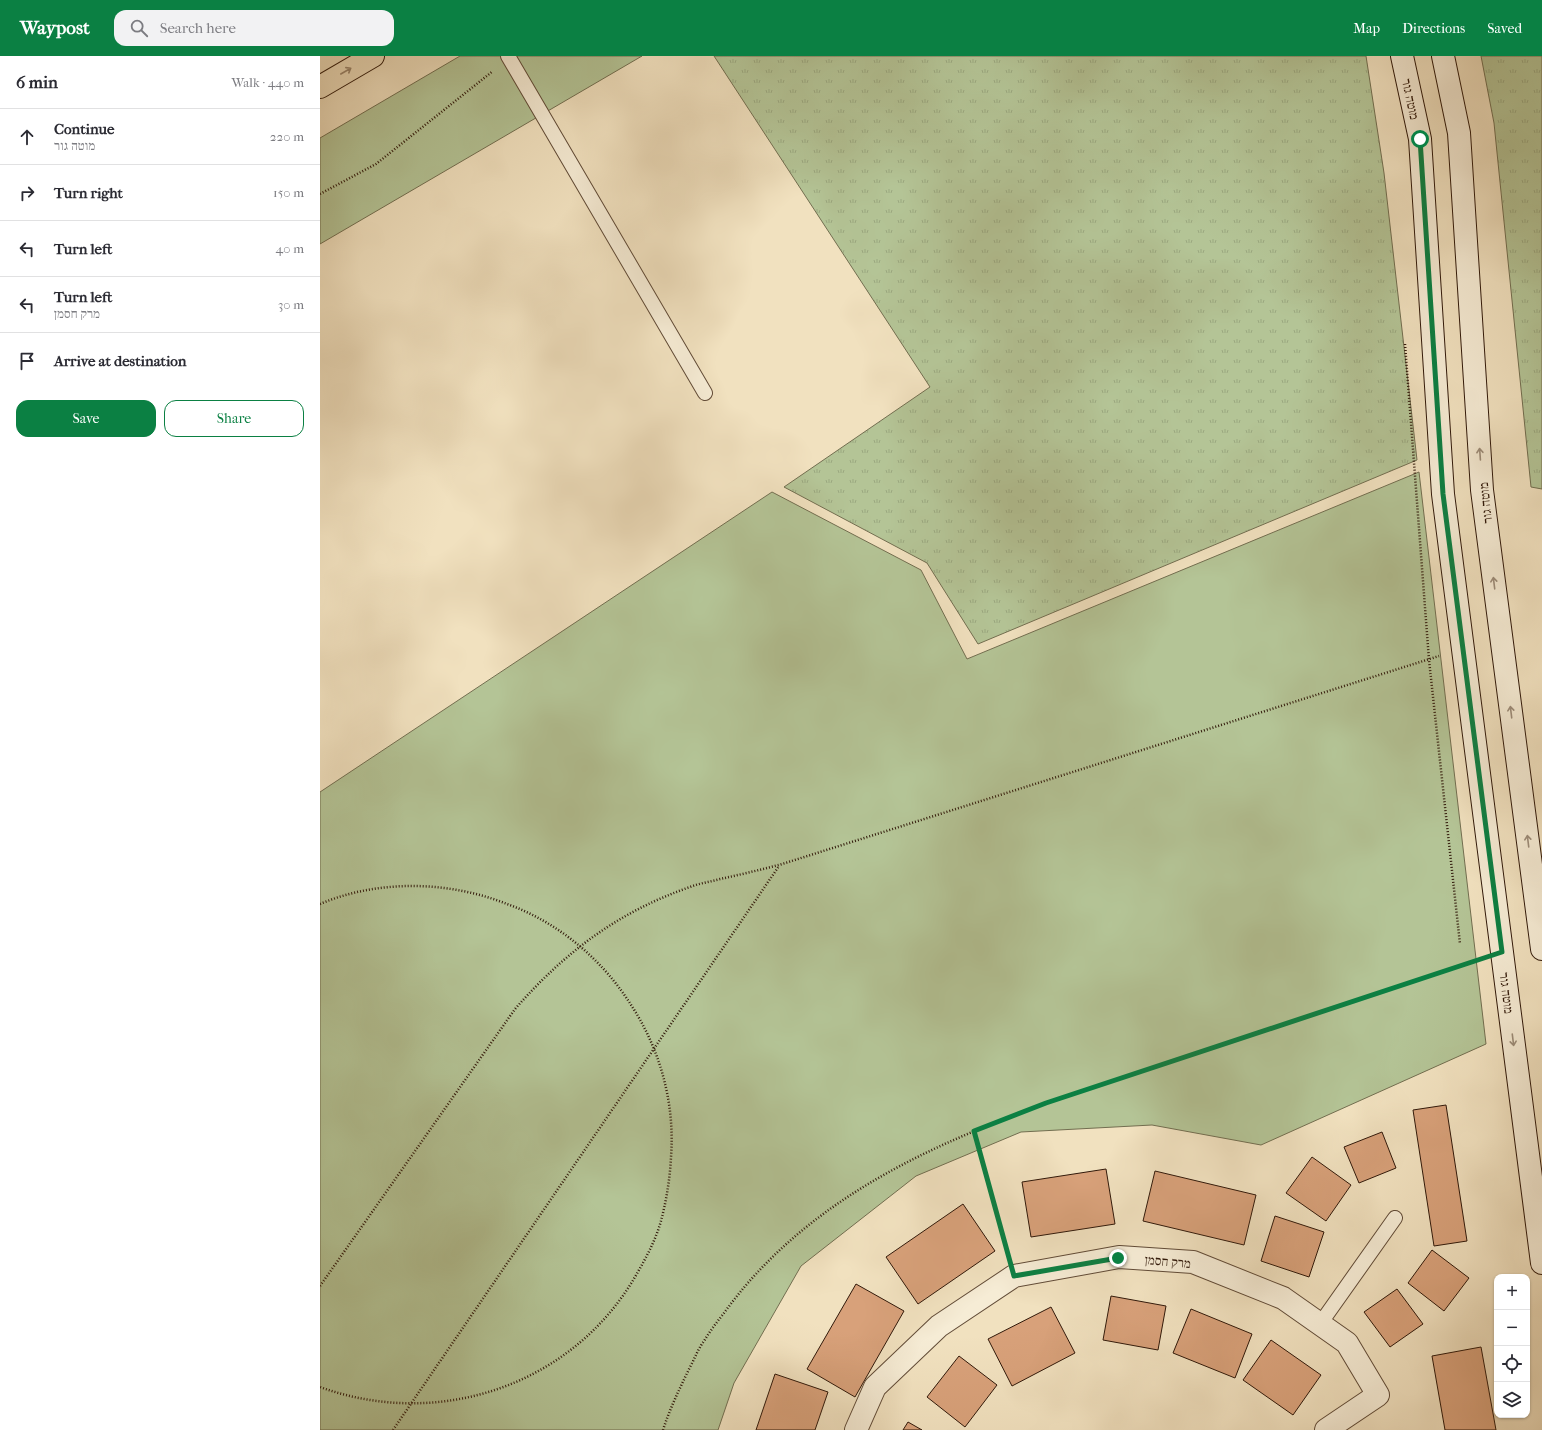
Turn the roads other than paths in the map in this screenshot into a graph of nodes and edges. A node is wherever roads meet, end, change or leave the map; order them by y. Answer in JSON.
{"nodes":[{"id":1,"x":373,"y":56,"type":"edge"},
{"id":2,"x":1402,"y":56,"type":"edge"},
{"id":3,"x":1443,"y":56,"type":"edge"},
{"id":4,"x":508,"y":57,"type":"edge"},
{"id":5,"x":320,"y":87,"type":"edge"},
{"id":6,"x":705,"y":393,"type":"dead end"},
{"id":7,"x":1542,"y":949,"type":"edge"},
{"id":8,"x":1395,"y":1218,"type":"dead end"},
{"id":9,"x":1542,"y":1263,"type":"edge"},
{"id":10,"x":1320,"y":1324,"type":"junction"},
{"id":11,"x":856,"y":1430,"type":"edge"},
{"id":12,"x":1326,"y":1430,"type":"edge"}],
"edges":[{"from":5,"to":1,"type":"highway","one_way":true},
{"from":2,"to":9,"type":"street","name":"מוטה גור","one_way":true},
{"from":7,"to":3,"type":"street","name":"מוטה גור","one_way":true},
{"from":4,"to":6,"type":"lane"},
{"from":8,"to":10,"type":"lane"},
{"from":10,"to":11,"type":"street","name":"מרק חסמן"},
{"from":10,"to":12,"type":"street","name":"מרק חסמן"}]}
